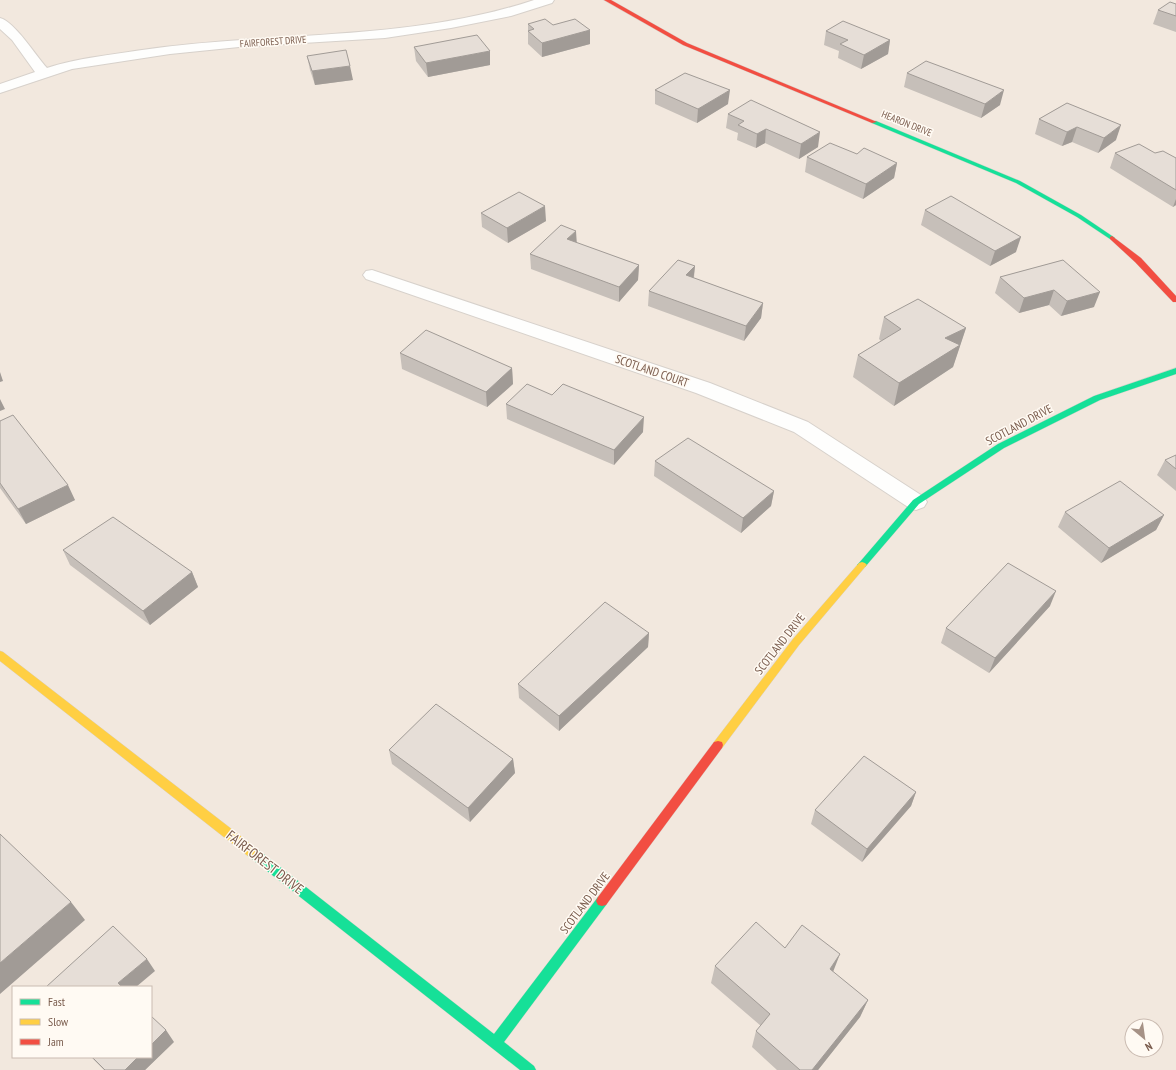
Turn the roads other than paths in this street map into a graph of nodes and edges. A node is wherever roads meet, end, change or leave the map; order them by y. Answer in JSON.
{"nodes":[{"id":1,"x":547,"y":0,"type":"edge"},
{"id":2,"x":607,"y":0,"type":"edge"},
{"id":3,"x":0,"y":22,"type":"edge"},
{"id":4,"x":43,"y":73,"type":"junction"},
{"id":5,"x":0,"y":89,"type":"edge"},
{"id":6,"x":372,"y":275,"type":"dead end"},
{"id":7,"x":1176,"y":300,"type":"edge"},
{"id":8,"x":1176,"y":371,"type":"edge"},
{"id":9,"x":916,"y":502,"type":"junction"},
{"id":10,"x":0,"y":655,"type":"edge"},
{"id":11,"x":496,"y":1042,"type":"junction"},
{"id":12,"x":530,"y":1070,"type":"edge"}],
"edges":[{"from":1,"to":4,"type":"street","name":"FAIRFOREST DRIVE"},
{"from":2,"to":7,"type":"street","name":"HEARON DRIVE"},
{"from":3,"to":4,"type":"street"},
{"from":4,"to":5,"type":"street","name":"FAIRFOREST DRIVE"},
{"from":6,"to":9,"type":"street","name":"SCOTLAND COURT"},
{"from":8,"to":9,"type":"street","name":"SCOTLAND DRIVE"},
{"from":9,"to":11,"type":"street","name":"SCOTLAND DRIVE"},
{"from":10,"to":11,"type":"street","name":"FAIRFOREST DRIVE"},
{"from":11,"to":12,"type":"street","name":"FAIRFOREST DRIVE"}]}
